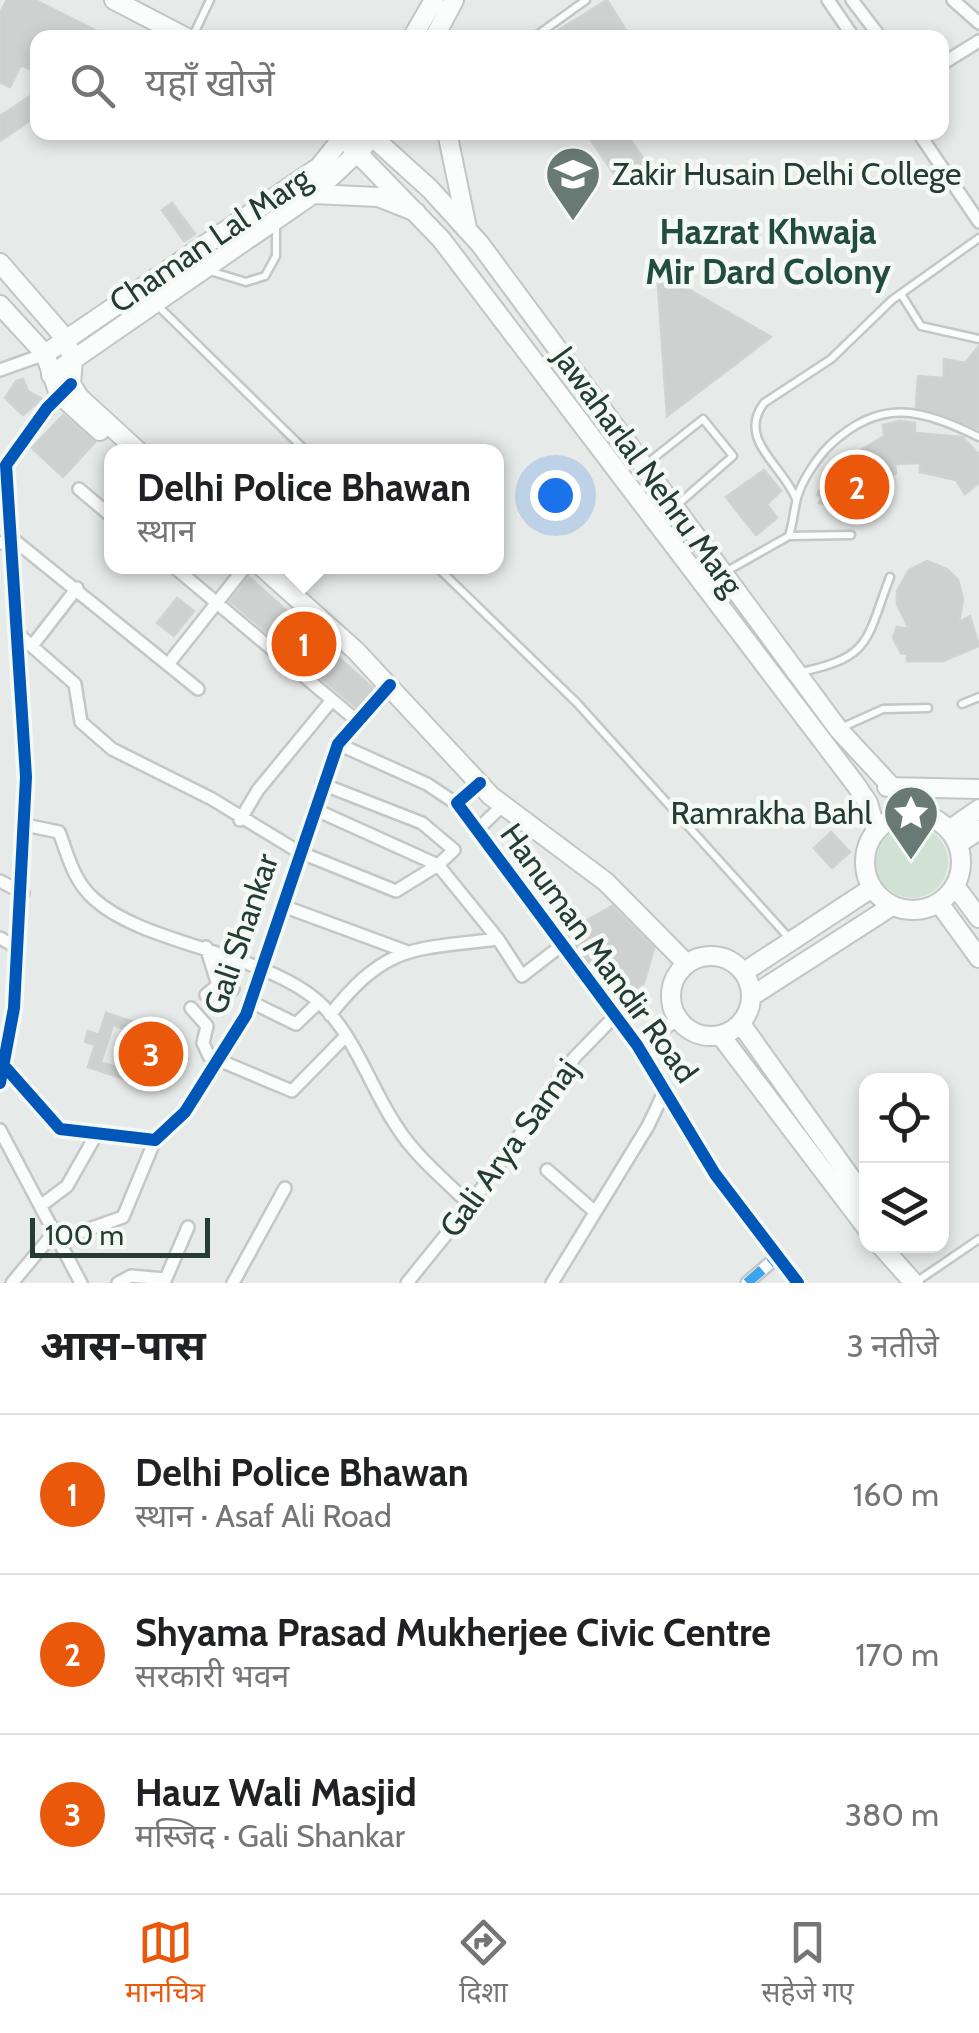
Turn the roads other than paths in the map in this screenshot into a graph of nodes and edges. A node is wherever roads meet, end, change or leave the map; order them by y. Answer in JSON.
{"nodes":[{"id":1,"x":114,"y":0,"type":"edge"},
{"id":2,"x":210,"y":0,"type":"edge"},
{"id":3,"x":434,"y":0,"type":"edge"},
{"id":4,"x":454,"y":0,"type":"edge"},
{"id":5,"x":586,"y":0,"type":"edge"},
{"id":6,"x":828,"y":0,"type":"edge"},
{"id":7,"x":852,"y":0,"type":"edge"},
{"id":8,"x":953,"y":0,"type":"edge"},
{"id":9,"x":979,"y":24,"type":"edge"},
{"id":10,"x":174,"y":30,"type":"edge"},
{"id":11,"x":194,"y":30,"type":"edge"},
{"id":12,"x":429,"y":30,"type":"edge"},
{"id":13,"x":544,"y":30,"type":"edge"},
{"id":14,"x":849,"y":30,"type":"edge"},
{"id":15,"x":875,"y":30,"type":"edge"},
{"id":16,"x":979,"y":42,"type":"edge"},
{"id":17,"x":949,"y":60,"type":"edge"},
{"id":18,"x":341,"y":140,"type":"edge"},
{"id":19,"x":366,"y":140,"type":"edge"},
{"id":20,"x":369,"y":140,"type":"edge"},
{"id":21,"x":370,"y":140,"type":"edge"},
{"id":22,"x":449,"y":140,"type":"edge"},
{"id":23,"x":923,"y":140,"type":"edge"},
{"id":24,"x":313,"y":194,"type":"junction"},
{"id":25,"x":421,"y":214,"type":"junction"},
{"id":26,"x":276,"y":219,"type":"junction"},
{"id":27,"x":979,"y":222,"type":"edge"},
{"id":28,"x":467,"y":228,"type":"junction"},
{"id":29,"x":979,"y":238,"type":"edge"},
{"id":30,"x":0,"y":264,"type":"edge"},
{"id":31,"x":204,"y":269,"type":"junction"},
{"id":32,"x":901,"y":294,"type":"junction"},
{"id":33,"x":156,"y":303,"type":"junction"},
{"id":34,"x":0,"y":304,"type":"edge"},
{"id":35,"x":66,"y":338,"type":"junction"},
{"id":36,"x":979,"y":339,"type":"edge"},
{"id":37,"x":45,"y":354,"type":"junction"},
{"id":38,"x":72,"y":360,"type":"junction"},
{"id":39,"x":0,"y":370,"type":"edge"},
{"id":40,"x":52,"y":374,"type":"junction"},
{"id":41,"x":65,"y":389,"type":"junction"},
{"id":42,"x":979,"y":438,"type":"edge"},
{"id":43,"x":115,"y":444,"type":"edge"},
{"id":44,"x":130,"y":444,"type":"edge"},
{"id":45,"x":299,"y":444,"type":"edge"},
{"id":46,"x":644,"y":465,"type":"junction"},
{"id":47,"x":79,"y":488,"type":"dead end"},
{"id":48,"x":796,"y":499,"type":"junction"},
{"id":49,"x":674,"y":506,"type":"junction"},
{"id":50,"x":104,"y":509,"type":"edge"},
{"id":51,"x":789,"y":536,"type":"junction"},
{"id":52,"x":850,"y":536,"type":"dead end"},
{"id":53,"x":14,"y":540,"type":"junction"},
{"id":54,"x":0,"y":543,"type":"edge"},
{"id":55,"x":723,"y":573,"type":"junction"},
{"id":56,"x":183,"y":574,"type":"edge"},
{"id":57,"x":239,"y":574,"type":"edge"},
{"id":58,"x":272,"y":574,"type":"edge"},
{"id":59,"x":286,"y":574,"type":"edge"},
{"id":60,"x":444,"y":574,"type":"edge"},
{"id":61,"x":890,"y":577,"type":"dead end"},
{"id":62,"x":77,"y":588,"type":"junction"},
{"id":63,"x":216,"y":602,"type":"junction"},
{"id":64,"x":18,"y":634,"type":"junction"},
{"id":65,"x":32,"y":646,"type":"junction"},
{"id":66,"x":169,"y":662,"type":"junction"},
{"id":67,"x":797,"y":673,"type":"junction"},
{"id":68,"x":390,"y":685,"type":"junction"},
{"id":69,"x":198,"y":689,"type":"dead end"},
{"id":70,"x":979,"y":698,"type":"edge"},
{"id":71,"x":332,"y":700,"type":"junction"},
{"id":72,"x":962,"y":704,"type":"dead end"},
{"id":73,"x":928,"y":708,"type":"dead end"},
{"id":74,"x":356,"y":720,"type":"junction"},
{"id":75,"x":839,"y":730,"type":"junction"},
{"id":76,"x":338,"y":744,"type":"junction"},
{"id":77,"x":480,"y":783,"type":"junction"},
{"id":78,"x":322,"y":784,"type":"junction"},
{"id":79,"x":887,"y":787,"type":"junction"},
{"id":80,"x":979,"y":789,"type":"edge"},
{"id":81,"x":454,"y":802,"type":"junction"},
{"id":82,"x":502,"y":806,"type":"junction"},
{"id":83,"x":314,"y":809,"type":"junction"},
{"id":84,"x":979,"y":810,"type":"edge"},
{"id":85,"x":917,"y":814,"type":"junction"},
{"id":86,"x":240,"y":820,"type":"junction"},
{"id":87,"x":26,"y":825,"type":"junction"},
{"id":88,"x":477,"y":830,"type":"junction"},
{"id":89,"x":979,"y":830,"type":"edge"},
{"id":90,"x":876,"y":831,"type":"junction"},
{"id":91,"x":954,"y":837,"type":"junction"},
{"id":92,"x":299,"y":852,"type":"junction"},
{"id":93,"x":438,"y":866,"type":"junction"},
{"id":94,"x":0,"y":881,"type":"edge"},
{"id":95,"x":956,"y":886,"type":"junction"},
{"id":96,"x":872,"y":888,"type":"junction"},
{"id":97,"x":22,"y":893,"type":"junction"},
{"id":98,"x":939,"y":903,"type":"junction"},
{"id":99,"x":283,"y":906,"type":"junction"},
{"id":100,"x":892,"y":906,"type":"junction"},
{"id":101,"x":979,"y":918,"type":"edge"},
{"id":102,"x":0,"y":938,"type":"edge"},
{"id":103,"x":498,"y":939,"type":"junction"},
{"id":104,"x":790,"y":940,"type":"junction"},
{"id":105,"x":562,"y":945,"type":"junction"},
{"id":106,"x":206,"y":947,"type":"junction"},
{"id":107,"x":18,"y":948,"type":"junction"},
{"id":108,"x":405,"y":951,"type":"junction"},
{"id":109,"x":979,"y":958,"type":"edge"},
{"id":110,"x":693,"y":961,"type":"junction"},
{"id":111,"x":264,"y":967,"type":"junction"},
{"id":112,"x":744,"y":972,"type":"junction"},
{"id":113,"x":218,"y":984,"type":"junction"},
{"id":114,"x":233,"y":989,"type":"dead end"},
{"id":115,"x":206,"y":996,"type":"dead end"},
{"id":116,"x":752,"y":996,"type":"junction"},
{"id":117,"x":252,"y":1002,"type":"junction"},
{"id":118,"x":319,"y":1002,"type":"junction"},
{"id":119,"x":192,"y":1008,"type":"dead end"},
{"id":120,"x":330,"y":1015,"type":"junction"},
{"id":121,"x":615,"y":1016,"type":"junction"},
{"id":122,"x":678,"y":1020,"type":"junction"},
{"id":123,"x":741,"y":1024,"type":"junction"},
{"id":124,"x":721,"y":1036,"type":"junction"},
{"id":125,"x":344,"y":1038,"type":"junction"},
{"id":126,"x":636,"y":1044,"type":"junction"},
{"id":127,"x":220,"y":1062,"type":"junction"},
{"id":128,"x":6,"y":1068,"type":"junction"},
{"id":129,"x":0,"y":1083,"type":"edge"},
{"id":130,"x":665,"y":1090,"type":"junction"},
{"id":131,"x":0,"y":1130,"type":"edge"},
{"id":132,"x":96,"y":1135,"type":"junction"},
{"id":133,"x":155,"y":1140,"type":"junction"},
{"id":134,"x":547,"y":1170,"type":"dead end"},
{"id":135,"x":285,"y":1188,"type":"dead end"},
{"id":136,"x":859,"y":1189,"type":"edge"},
{"id":137,"x":44,"y":1204,"type":"junction"},
{"id":138,"x":470,"y":1205,"type":"junction"},
{"id":139,"x":595,"y":1212,"type":"junction"},
{"id":140,"x":859,"y":1218,"type":"edge"},
{"id":141,"x":188,"y":1227,"type":"dead end"},
{"id":142,"x":59,"y":1234,"type":"junction"},
{"id":143,"x":979,"y":1238,"type":"edge"},
{"id":144,"x":888,"y":1253,"type":"edge"},
{"id":145,"x":902,"y":1253,"type":"edge"},
{"id":146,"x":776,"y":1256,"type":"junction"},
{"id":147,"x":911,"y":1278,"type":"edge"},
{"id":148,"x":165,"y":1281,"type":"edge"},
{"id":149,"x":12,"y":1283,"type":"edge"},
{"id":150,"x":81,"y":1283,"type":"edge"},
{"id":151,"x":118,"y":1283,"type":"edge"},
{"id":152,"x":232,"y":1283,"type":"edge"},
{"id":153,"x":406,"y":1283,"type":"edge"},
{"id":154,"x":552,"y":1283,"type":"edge"},
{"id":155,"x":747,"y":1283,"type":"edge"},
{"id":156,"x":798,"y":1283,"type":"edge"}],
"edges":[{"from":1,"to":10,"type":"main road"},
{"from":2,"to":11,"type":"lane"},
{"from":3,"to":12,"type":"main road"},
{"from":4,"to":12,"type":"main road"},
{"from":5,"to":13,"type":"lane"},
{"from":6,"to":14,"type":"street"},
{"from":7,"to":15,"type":"street"},
{"from":8,"to":9,"type":"street"},
{"from":16,"to":17,"type":"street"},
{"from":18,"to":35,"type":"main road","name":"Chaman Lal Marg"},
{"from":19,"to":24,"type":"main road"},
{"from":20,"to":25,"type":"main road","name":"Jawaharlal Nehru Marg"},
{"from":21,"to":28,"type":"main road","name":"Jawaharlal Nehru Marg"},
{"from":22,"to":28,"type":"main road"},
{"from":23,"to":27,"type":"street"},
{"from":24,"to":25,"type":"main road"},
{"from":24,"to":26,"type":"main road","name":"Chaman Lal Marg"},
{"from":25,"to":90,"type":"main road","name":"Jawaharlal Nehru Marg"},
{"from":26,"to":31,"type":"main road","name":"Chaman Lal Marg"},
{"from":26,"to":31,"type":"lane"},
{"from":28,"to":46,"type":"main road","name":"Jawaharlal Nehru Marg"},
{"from":29,"to":32,"type":"lane"},
{"from":30,"to":35,"type":"main road"},
{"from":31,"to":33,"type":"main road","name":"Chaman Lal Marg"},
{"from":32,"to":36,"type":"lane"},
{"from":32,"to":48,"type":"lane"},
{"from":33,"to":38,"type":"main road","name":"Chaman Lal Marg"},
{"from":33,"to":45,"type":"lane"},
{"from":34,"to":37,"type":"main road"},
{"from":35,"to":37,"type":"main road","name":"Chaman Lal Marg"},
{"from":35,"to":38,"type":"main road"},
{"from":37,"to":39,"type":"street"},
{"from":37,"to":40,"type":"main road"},
{"from":38,"to":40,"type":"main road"},
{"from":38,"to":41,"type":"main road"},
{"from":40,"to":41,"type":"main road"},
{"from":41,"to":43,"type":"main road"},
{"from":41,"to":44,"type":"main road"},
{"from":41,"to":53,"type":"street"},
{"from":42,"to":48,"type":"lane"},
{"from":46,"to":49,"type":"main road","name":"Jawaharlal Nehru Marg"},
{"from":46,"to":49,"type":"lane"},
{"from":47,"to":50,"type":"street"},
{"from":48,"to":51,"type":"lane"},
{"from":49,"to":55,"type":"main road","name":"Jawaharlal Nehru Marg"},
{"from":51,"to":52,"type":"lane"},
{"from":51,"to":55,"type":"lane"},
{"from":53,"to":54,"type":"street"},
{"from":53,"to":62,"type":"street"},
{"from":53,"to":64,"type":"street"},
{"from":55,"to":67,"type":"main road","name":"Jawaharlal Nehru Marg"},
{"from":56,"to":63,"type":"street"},
{"from":57,"to":63,"type":"street"},
{"from":58,"to":68,"type":"main road"},
{"from":59,"to":110,"type":"main road"},
{"from":60,"to":104,"type":"lane"},
{"from":61,"to":67,"type":"lane"},
{"from":62,"to":65,"type":"street"},
{"from":62,"to":66,"type":"street"},
{"from":63,"to":66,"type":"street"},
{"from":63,"to":71,"type":"street"},
{"from":64,"to":65,"type":"street"},
{"from":64,"to":87,"type":"street"},
{"from":65,"to":86,"type":"street"},
{"from":66,"to":69,"type":"street"},
{"from":67,"to":75,"type":"main road","name":"Jawaharlal Nehru Marg"},
{"from":68,"to":74,"type":"street","name":"Gali Shankar"},
{"from":68,"to":77,"type":"main road"},
{"from":70,"to":72,"type":"lane"},
{"from":71,"to":74,"type":"street"},
{"from":71,"to":86,"type":"street"},
{"from":73,"to":75,"type":"lane"},
{"from":74,"to":76,"type":"street","name":"Gali Shankar"},
{"from":75,"to":79,"type":"main road","name":"Jawaharlal Nehru Marg"},
{"from":76,"to":78,"type":"street","name":"Gali Shankar"},
{"from":76,"to":81,"type":"street","name":"Hanuman Mandir Road"},
{"from":77,"to":81,"type":"street"},
{"from":77,"to":82,"type":"main road"},
{"from":78,"to":83,"type":"street","name":"Gali Shankar"},
{"from":78,"to":93,"type":"street"},
{"from":79,"to":80,"type":"main road"},
{"from":79,"to":85,"type":"main road","name":"Jawaharlal Nehru Marg"},
{"from":81,"to":88,"type":"street","name":"Hanuman Mandir Road"},
{"from":82,"to":88,"type":"street"},
{"from":82,"to":110,"type":"main road"},
{"from":83,"to":92,"type":"street","name":"Gali Shankar"},
{"from":83,"to":93,"type":"street"},
{"from":84,"to":91,"type":"main road"},
{"from":85,"to":90,"type":"main road"},
{"from":85,"to":91,"type":"main road"},
{"from":86,"to":92,"type":"street"},
{"from":87,"to":97,"type":"street"},
{"from":87,"to":106,"type":"street"},
{"from":88,"to":105,"type":"street","name":"Hanuman Mandir Road"},
{"from":89,"to":91,"type":"main road"},
{"from":90,"to":96,"type":"main road"},
{"from":91,"to":95,"type":"main road"},
{"from":92,"to":93,"type":"street"},
{"from":92,"to":99,"type":"street","name":"Gali Shankar"},
{"from":93,"to":103,"type":"street"},
{"from":94,"to":97,"type":"street"},
{"from":95,"to":98,"type":"main road"},
{"from":95,"to":101,"type":"main road"},
{"from":96,"to":100,"type":"main road"},
{"from":96,"to":104,"type":"main road"},
{"from":97,"to":107,"type":"street"},
{"from":98,"to":100,"type":"main road"},
{"from":98,"to":109,"type":"main road"},
{"from":99,"to":108,"type":"street"},
{"from":99,"to":111,"type":"street","name":"Gali Shankar"},
{"from":100,"to":116,"type":"main road"},
{"from":102,"to":107,"type":"street"},
{"from":103,"to":105,"type":"street"},
{"from":103,"to":108,"type":"street"},
{"from":104,"to":112,"type":"main road"},
{"from":105,"to":121,"type":"street","name":"Hanuman Mandir Road"},
{"from":106,"to":111,"type":"street"},
{"from":106,"to":113,"type":"street"},
{"from":107,"to":128,"type":"street"},
{"from":108,"to":120,"type":"street"},
{"from":110,"to":112,"type":"main road"},
{"from":110,"to":122,"type":"main road"},
{"from":111,"to":117,"type":"street","name":"Gali Shankar"},
{"from":111,"to":118,"type":"street"},
{"from":112,"to":116,"type":"main road"},
{"from":113,"to":114,"type":"street"},
{"from":113,"to":115,"type":"street"},
{"from":116,"to":123,"type":"main road"},
{"from":117,"to":118,"type":"street"},
{"from":117,"to":127,"type":"street","name":"Gali Shankar"},
{"from":118,"to":120,"type":"street"},
{"from":119,"to":127,"type":"street"},
{"from":120,"to":125,"type":"street"},
{"from":121,"to":126,"type":"street","name":"Hanuman Mandir Road"},
{"from":121,"to":138,"type":"street","name":"Gali Arya Samaj"},
{"from":122,"to":124,"type":"main road"},
{"from":122,"to":126,"type":"street"},
{"from":123,"to":124,"type":"main road"},
{"from":123,"to":136,"type":"main road"},
{"from":124,"to":140,"type":"main road"},
{"from":125,"to":127,"type":"street"},
{"from":125,"to":138,"type":"street"},
{"from":126,"to":130,"type":"street","name":"Hanuman Mandir Road"},
{"from":127,"to":133,"type":"street","name":"Gali Shankar"},
{"from":128,"to":129,"type":"street"},
{"from":128,"to":132,"type":"street"},
{"from":130,"to":139,"type":"street"},
{"from":130,"to":146,"type":"street","name":"Hanuman Mandir Road"},
{"from":131,"to":137,"type":"street"},
{"from":132,"to":133,"type":"street"},
{"from":132,"to":137,"type":"street"},
{"from":133,"to":142,"type":"street"},
{"from":134,"to":139,"type":"street"},
{"from":135,"to":152,"type":"street"},
{"from":137,"to":142,"type":"street"},
{"from":138,"to":153,"type":"street","name":"Gali Arya Samaj"},
{"from":139,"to":154,"type":"street"},
{"from":141,"to":148,"type":"street"},
{"from":142,"to":149,"type":"street"},
{"from":142,"to":150,"type":"street"},
{"from":143,"to":147,"type":"lane"},
{"from":144,"to":147,"type":"main road"},
{"from":145,"to":147,"type":"main road"},
{"from":146,"to":155,"type":"street"},
{"from":146,"to":156,"type":"street","name":"Hanuman Mandir Road"},
{"from":148,"to":151,"type":"street"}]}
